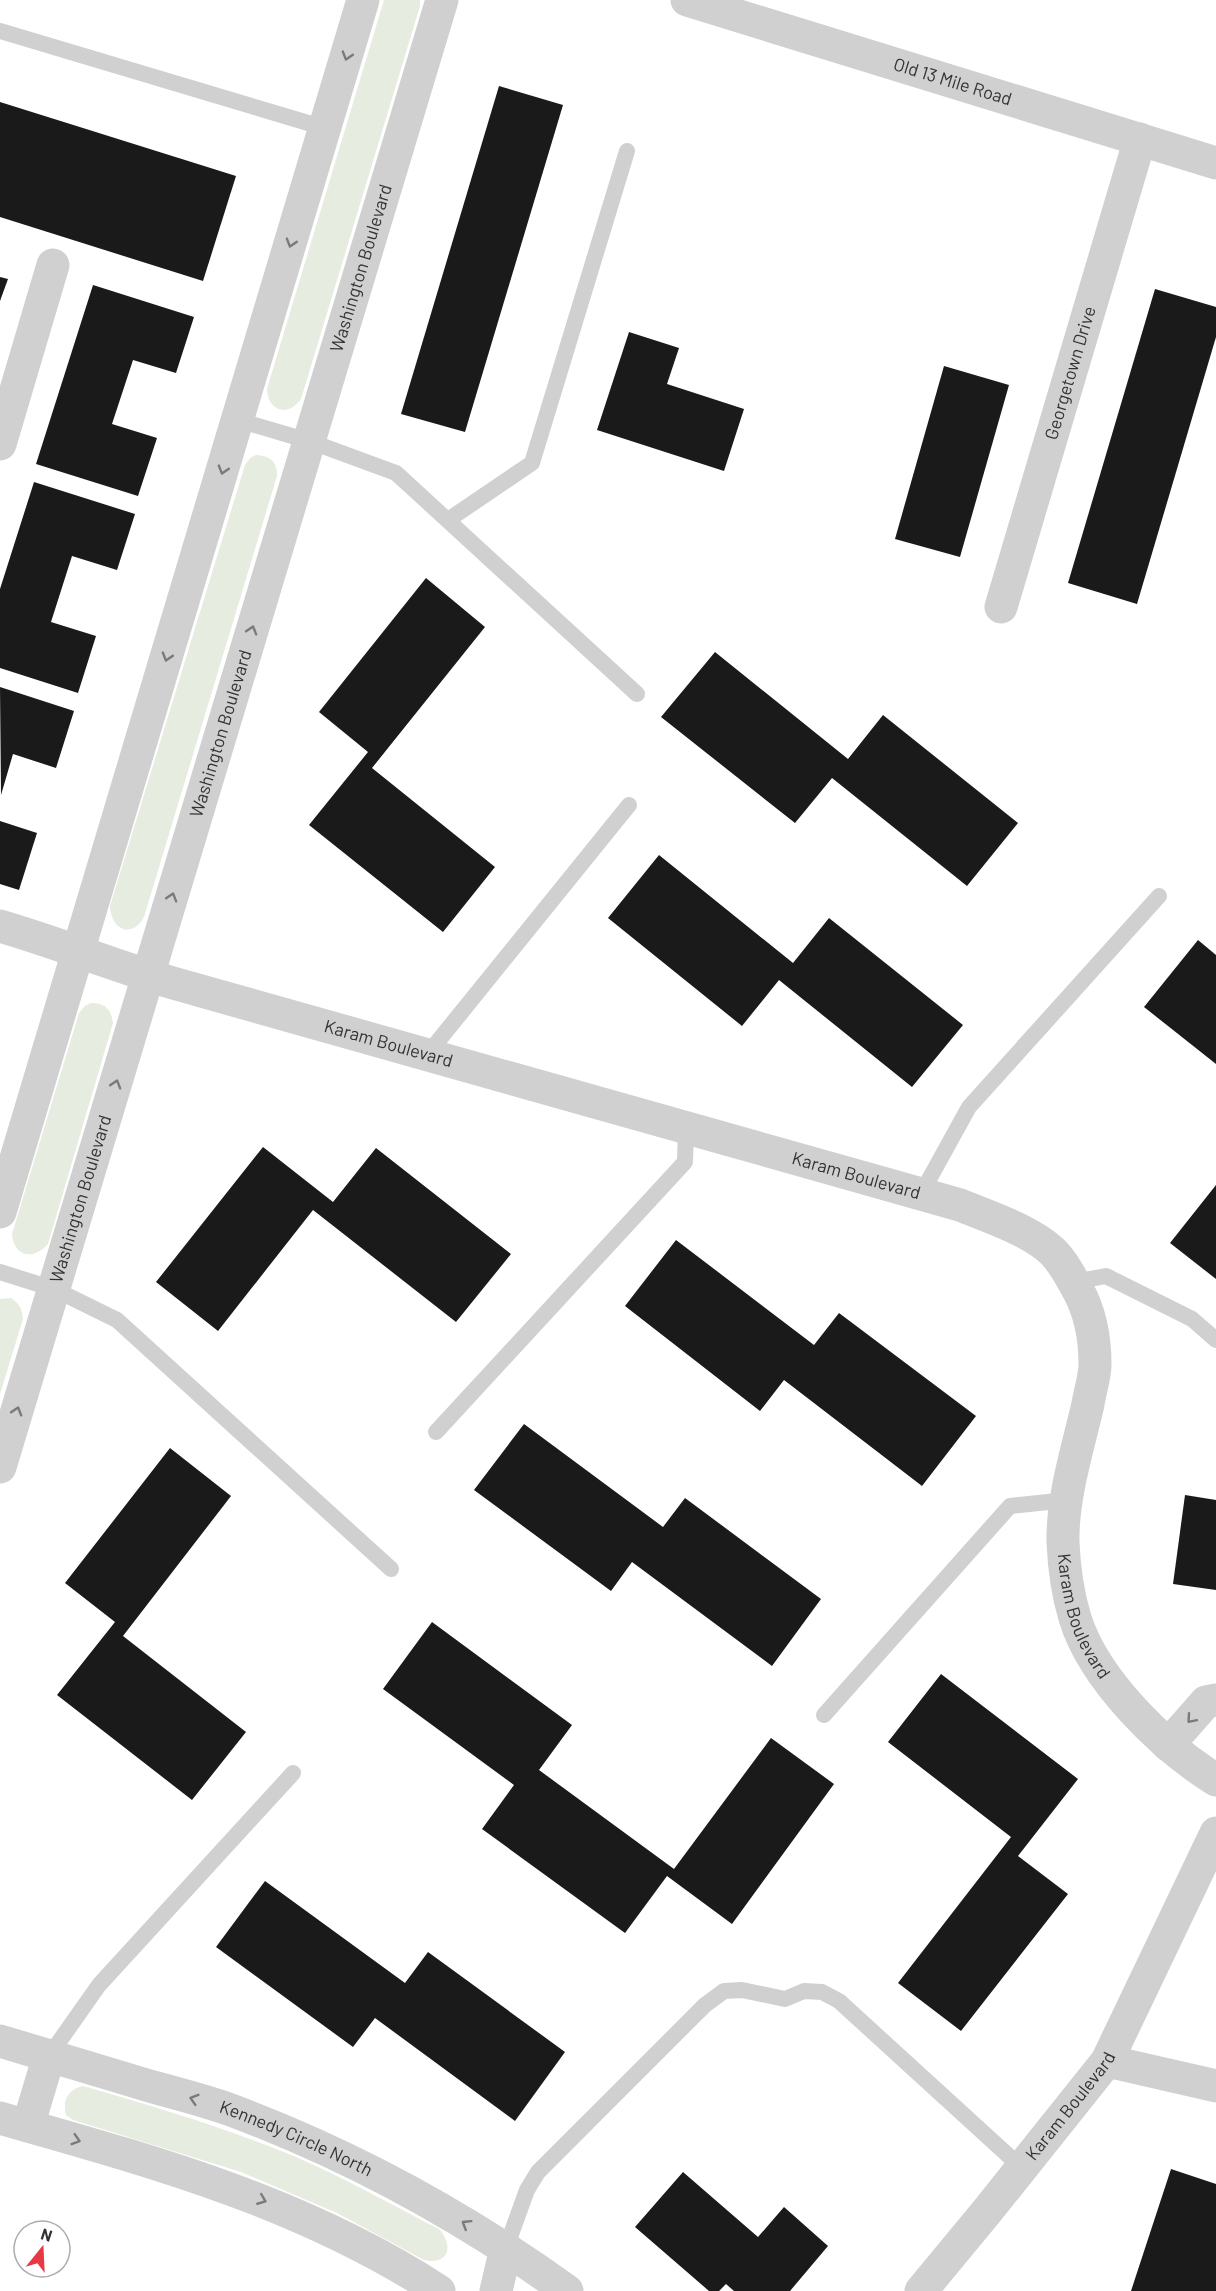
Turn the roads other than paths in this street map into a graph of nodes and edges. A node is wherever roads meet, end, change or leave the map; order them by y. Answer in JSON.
{"nodes":[{"id":1,"x":363,"y":0,"type":"edge"},
{"id":2,"x":442,"y":0,"type":"edge"},
{"id":3,"x":687,"y":0,"type":"edge"},
{"id":4,"x":0,"y":31,"type":"edge"},
{"id":5,"x":325,"y":128,"type":"junction"},
{"id":6,"x":1140,"y":139,"type":"junction"},
{"id":7,"x":627,"y":151,"type":"dead end"},
{"id":8,"x":1216,"y":163,"type":"edge"},
{"id":9,"x":53,"y":265,"type":"dead end"},
{"id":10,"x":238,"y":420,"type":"junction"},
{"id":11,"x":309,"y":441,"type":"junction"},
{"id":12,"x":0,"y":444,"type":"edge"},
{"id":13,"x":448,"y":520,"type":"junction"},
{"id":14,"x":1001,"y":607,"type":"dead end"},
{"id":15,"x":637,"y":694,"type":"dead end"},
{"id":16,"x":629,"y":805,"type":"dead end"},
{"id":17,"x":1159,"y":896,"type":"dead end"},
{"id":18,"x":0,"y":926,"type":"edge"},
{"id":19,"x":78,"y":953,"type":"junction"},
{"id":20,"x":148,"y":976,"type":"junction"},
{"id":21,"x":426,"y":1056,"type":"junction"},
{"id":22,"x":686,"y":1128,"type":"junction"},
{"id":23,"x":921,"y":1194,"type":"junction"},
{"id":24,"x":0,"y":1212,"type":"edge"},
{"id":25,"x":0,"y":1272,"type":"edge"},
{"id":26,"x":1074,"y":1282,"type":"junction"},
{"id":27,"x":54,"y":1289,"type":"junction"},
{"id":28,"x":1216,"y":1340,"type":"edge"},
{"id":29,"x":436,"y":1432,"type":"dead end"},
{"id":30,"x":0,"y":1467,"type":"edge"},
{"id":31,"x":1067,"y":1500,"type":"junction"},
{"id":32,"x":391,"y":1569,"type":"dead end"},
{"id":33,"x":1216,"y":1700,"type":"edge"},
{"id":34,"x":824,"y":1715,"type":"dead end"},
{"id":35,"x":1168,"y":1744,"type":"junction"},
{"id":36,"x":293,"y":1773,"type":"dead end"},
{"id":37,"x":1216,"y":1780,"type":"edge"},
{"id":38,"x":1216,"y":1833,"type":"edge"},
{"id":39,"x":0,"y":2042,"type":"edge"},
{"id":40,"x":49,"y":2056,"type":"junction"},
{"id":41,"x":1107,"y":2061,"type":"junction"},
{"id":42,"x":1216,"y":2086,"type":"edge"},
{"id":43,"x":14,"y":2122,"type":"edge"},
{"id":44,"x":1021,"y":2168,"type":"junction"},
{"id":45,"x":506,"y":2248,"type":"junction"},
{"id":46,"x":439,"y":2291,"type":"edge"},
{"id":47,"x":496,"y":2291,"type":"edge"},
{"id":48,"x":567,"y":2291,"type":"edge"},
{"id":49,"x":921,"y":2291,"type":"edge"}],
"edges":[{"from":1,"to":5,"type":"street","one_way":true},
{"from":2,"to":11,"type":"street","name":"Washington Boulevard"},
{"from":3,"to":6,"type":"street","name":"Old 13 Mile Road"},
{"from":4,"to":5,"type":"lane"},
{"from":5,"to":10,"type":"street","one_way":true},
{"from":6,"to":8,"type":"street","name":"Old 13 Mile Road"},
{"from":6,"to":14,"type":"street","name":"Georgetown Drive"},
{"from":7,"to":13,"type":"lane"},
{"from":9,"to":12,"type":"street"},
{"from":10,"to":11,"type":"lane"},
{"from":10,"to":19,"type":"street","one_way":true},
{"from":11,"to":13,"type":"lane"},
{"from":20,"to":11,"type":"street","name":"Washington Boulevard","one_way":true},
{"from":13,"to":15,"type":"lane"},
{"from":16,"to":21,"type":"lane"},
{"from":17,"to":23,"type":"lane"},
{"from":18,"to":19,"type":"street","name":"Karam Boulevard"},
{"from":19,"to":20,"type":"street","name":"Karam Boulevard"},
{"from":19,"to":24,"type":"street"},
{"from":20,"to":21,"type":"street","name":"Karam Boulevard"},
{"from":27,"to":20,"type":"street","name":"Washington Boulevard","one_way":true},
{"from":21,"to":22,"type":"street","name":"Karam Boulevard"},
{"from":22,"to":23,"type":"street","name":"Karam Boulevard"},
{"from":22,"to":29,"type":"lane"},
{"from":23,"to":26,"type":"street","name":"Karam Boulevard"},
{"from":25,"to":27,"type":"lane"},
{"from":26,"to":28,"type":"lane"},
{"from":26,"to":31,"type":"street","name":"Karam Boulevard"},
{"from":30,"to":27,"type":"street","name":"Washington Boulevard","one_way":true},
{"from":27,"to":32,"type":"lane"},
{"from":31,"to":34,"type":"lane"},
{"from":31,"to":35,"type":"street","name":"Karam Boulevard"},
{"from":33,"to":35,"type":"street","one_way":true},
{"from":35,"to":37,"type":"street","name":"Karam Boulevard"},
{"from":36,"to":40,"type":"lane"},
{"from":38,"to":41,"type":"street","name":"Karam Boulevard"},
{"from":39,"to":40,"type":"street","name":"Kennedy Circle North"},
{"from":40,"to":43,"type":"street"},
{"from":45,"to":40,"type":"street","name":"Kennedy Circle North","one_way":true},
{"from":41,"to":42,"type":"street"},
{"from":41,"to":44,"type":"street","name":"Karam Boulevard"},
{"from":43,"to":46,"type":"street","one_way":true},
{"from":44,"to":45,"type":"lane"},
{"from":44,"to":49,"type":"street","name":"Karam Boulevard"},
{"from":45,"to":47,"type":"street"},
{"from":45,"to":48,"type":"street","name":"Kennedy Circle North"}]}
